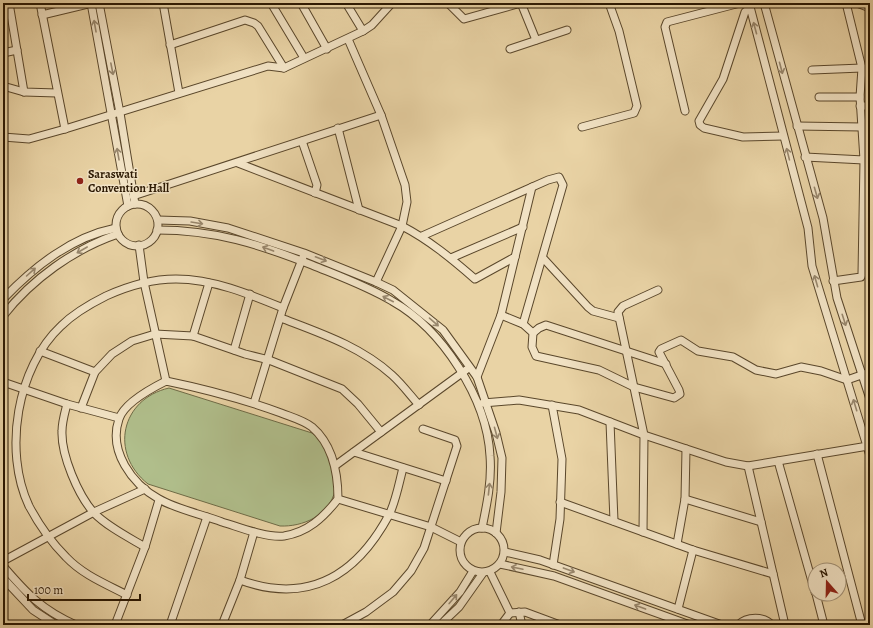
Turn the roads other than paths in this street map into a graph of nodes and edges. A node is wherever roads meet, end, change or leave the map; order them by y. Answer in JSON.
{"nodes":[{"id":1,"x":9,"y":3,"type":"edge"},
{"id":2,"x":40,"y":3,"type":"edge"},
{"id":3,"x":91,"y":3,"type":"edge"},
{"id":4,"x":99,"y":3,"type":"edge"},
{"id":5,"x":164,"y":3,"type":"edge"},
{"id":6,"x":271,"y":3,"type":"edge"},
{"id":7,"x":301,"y":3,"type":"edge"},
{"id":8,"x":346,"y":3,"type":"edge"},
{"id":9,"x":392,"y":3,"type":"edge"},
{"id":10,"x":448,"y":3,"type":"edge"},
{"id":11,"x":609,"y":3,"type":"edge"},
{"id":12,"x":740,"y":3,"type":"edge"},
{"id":13,"x":764,"y":3,"type":"edge"},
{"id":14,"x":846,"y":3,"type":"edge"},
{"id":15,"x":857,"y":3,"type":"edge"},
{"id":16,"x":749,"y":5,"type":"edge"},
{"id":17,"x":870,"y":8,"type":"edge"},
{"id":18,"x":7,"y":15,"type":"edge"},
{"id":19,"x":42,"y":15,"type":"junction"},
{"id":20,"x":567,"y":30,"type":"dead end"},
{"id":21,"x":362,"y":31,"type":"junction"},
{"id":22,"x":348,"y":39,"type":"junction"},
{"id":23,"x":536,"y":40,"type":"junction"},
{"id":24,"x":170,"y":45,"type":"junction"},
{"id":25,"x":327,"y":49,"type":"junction"},
{"id":26,"x":510,"y":49,"type":"dead end"},
{"id":27,"x":17,"y":50,"type":"junction"},
{"id":28,"x":3,"y":53,"type":"edge"},
{"id":29,"x":304,"y":58,"type":"junction"},
{"id":30,"x":284,"y":68,"type":"junction"},
{"id":31,"x":862,"y":68,"type":"junction"},
{"id":32,"x":812,"y":70,"type":"dead end"},
{"id":33,"x":3,"y":86,"type":"edge"},
{"id":34,"x":24,"y":92,"type":"junction"},
{"id":35,"x":57,"y":93,"type":"junction"},
{"id":36,"x":178,"y":93,"type":"junction"},
{"id":37,"x":819,"y":97,"type":"dead end"},
{"id":38,"x":860,"y":97,"type":"junction"},
{"id":39,"x":860,"y":106,"type":"junction"},
{"id":40,"x":870,"y":106,"type":"edge"},
{"id":41,"x":685,"y":111,"type":"dead end"},
{"id":42,"x":120,"y":113,"type":"junction"},
{"id":43,"x":111,"y":115,"type":"junction"},
{"id":44,"x":381,"y":115,"type":"junction"},
{"id":45,"x":797,"y":126,"type":"junction"},
{"id":46,"x":582,"y":127,"type":"dead end"},
{"id":47,"x":862,"y":127,"type":"junction"},
{"id":48,"x":338,"y":128,"type":"junction"},
{"id":49,"x":65,"y":129,"type":"junction"},
{"id":50,"x":3,"y":136,"type":"edge"},
{"id":51,"x":783,"y":136,"type":"junction"},
{"id":52,"x":867,"y":139,"type":"edge"},
{"id":53,"x":302,"y":141,"type":"junction"},
{"id":54,"x":805,"y":157,"type":"junction"},
{"id":55,"x":864,"y":160,"type":"junction"},
{"id":56,"x":238,"y":163,"type":"junction"},
{"id":57,"x":867,"y":174,"type":"edge"},
{"id":58,"x":532,"y":187,"type":"junction"},
{"id":59,"x":315,"y":193,"type":"junction"},
{"id":60,"x":133,"y":196,"type":"junction"},
{"id":61,"x":132,"y":205,"type":"junction"},
{"id":62,"x":359,"y":210,"type":"junction"},
{"id":63,"x":158,"y":220,"type":"junction"},
{"id":64,"x":402,"y":226,"type":"junction"},
{"id":65,"x":523,"y":227,"type":"junction"},
{"id":66,"x":157,"y":230,"type":"junction"},
{"id":67,"x":117,"y":231,"type":"junction"},
{"id":68,"x":422,"y":236,"type":"junction"},
{"id":69,"x":140,"y":245,"type":"junction"},
{"id":70,"x":304,"y":253,"type":"junction"},
{"id":71,"x":515,"y":257,"type":"junction"},
{"id":72,"x":451,"y":258,"type":"junction"},
{"id":73,"x":543,"y":258,"type":"junction"},
{"id":74,"x":301,"y":261,"type":"junction"},
{"id":75,"x":833,"y":281,"type":"junction"},
{"id":76,"x":144,"y":282,"type":"junction"},
{"id":77,"x":209,"y":282,"type":"junction"},
{"id":78,"x":376,"y":282,"type":"junction"},
{"id":79,"x":658,"y":290,"type":"dead end"},
{"id":80,"x":250,"y":294,"type":"junction"},
{"id":81,"x":3,"y":299,"type":"edge"},
{"id":82,"x":283,"y":308,"type":"junction"},
{"id":83,"x":501,"y":315,"type":"junction"},
{"id":84,"x":3,"y":316,"type":"edge"},
{"id":85,"x":281,"y":318,"type":"junction"},
{"id":86,"x":619,"y":318,"type":"junction"},
{"id":87,"x":523,"y":324,"type":"junction"},
{"id":88,"x":155,"y":334,"type":"junction"},
{"id":89,"x":533,"y":334,"type":"junction"},
{"id":90,"x":193,"y":336,"type":"junction"},
{"id":91,"x":234,"y":350,"type":"junction"},
{"id":92,"x":40,"y":351,"type":"junction"},
{"id":93,"x":627,"y":352,"type":"junction"},
{"id":94,"x":269,"y":360,"type":"junction"},
{"id":95,"x":666,"y":364,"type":"junction"},
{"id":96,"x":471,"y":366,"type":"junction"},
{"id":97,"x":95,"y":372,"type":"junction"},
{"id":98,"x":870,"y":372,"type":"edge"},
{"id":99,"x":463,"y":373,"type":"junction"},
{"id":100,"x":862,"y":374,"type":"junction"},
{"id":101,"x":477,"y":377,"type":"junction"},
{"id":102,"x":847,"y":380,"type":"junction"},
{"id":103,"x":166,"y":381,"type":"junction"},
{"id":104,"x":3,"y":382,"type":"edge"},
{"id":105,"x":634,"y":387,"type":"junction"},
{"id":106,"x":22,"y":389,"type":"junction"},
{"id":107,"x":870,"y":399,"type":"edge"},
{"id":108,"x":487,"y":402,"type":"junction"},
{"id":109,"x":254,"y":403,"type":"junction"},
{"id":110,"x":67,"y":404,"type":"junction"},
{"id":111,"x":419,"y":405,"type":"junction"},
{"id":112,"x":478,"y":405,"type":"junction"},
{"id":113,"x":552,"y":406,"type":"junction"},
{"id":114,"x":81,"y":408,"type":"junction"},
{"id":115,"x":119,"y":418,"type":"junction"},
{"id":116,"x":610,"y":422,"type":"junction"},
{"id":117,"x":423,"y":429,"type":"dead end"},
{"id":118,"x":381,"y":432,"type":"junction"},
{"id":119,"x":644,"y":435,"type":"junction"},
{"id":120,"x":868,"y":446,"type":"junction"},
{"id":121,"x":686,"y":449,"type":"junction"},
{"id":122,"x":354,"y":452,"type":"junction"},
{"id":123,"x":817,"y":454,"type":"junction"},
{"id":124,"x":870,"y":456,"type":"edge"},
{"id":125,"x":778,"y":461,"type":"junction"},
{"id":126,"x":336,"y":465,"type":"junction"},
{"id":127,"x":748,"y":466,"type":"junction"},
{"id":128,"x":403,"y":468,"type":"junction"},
{"id":129,"x":446,"y":482,"type":"junction"},
{"id":130,"x":145,"y":490,"type":"junction"},
{"id":131,"x":338,"y":499,"type":"junction"},
{"id":132,"x":684,"y":499,"type":"junction"},
{"id":133,"x":159,"y":500,"type":"junction"},
{"id":134,"x":560,"y":502,"type":"junction"},
{"id":135,"x":94,"y":512,"type":"junction"},
{"id":136,"x":389,"y":514,"type":"junction"},
{"id":137,"x":207,"y":517,"type":"junction"},
{"id":138,"x":614,"y":521,"type":"junction"},
{"id":139,"x":761,"y":522,"type":"junction"},
{"id":140,"x":431,"y":527,"type":"junction"},
{"id":141,"x":482,"y":528,"type":"junction"},
{"id":142,"x":254,"y":532,"type":"junction"},
{"id":143,"x":643,"y":532,"type":"junction"},
{"id":144,"x":496,"y":533,"type":"junction"},
{"id":145,"x":49,"y":537,"type":"junction"},
{"id":146,"x":461,"y":542,"type":"junction"},
{"id":147,"x":677,"y":544,"type":"junction"},
{"id":148,"x":145,"y":547,"type":"junction"},
{"id":149,"x":693,"y":550,"type":"junction"},
{"id":150,"x":505,"y":552,"type":"junction"},
{"id":151,"x":3,"y":561,"type":"edge"},
{"id":152,"x":500,"y":564,"type":"junction"},
{"id":153,"x":807,"y":564,"type":"edge"},
{"id":154,"x":553,"y":565,"type":"junction"},
{"id":155,"x":3,"y":566,"type":"edge"},
{"id":156,"x":473,"y":571,"type":"junction"},
{"id":157,"x":487,"y":572,"type":"junction"},
{"id":158,"x":773,"y":574,"type":"junction"},
{"id":159,"x":3,"y":578,"type":"edge"},
{"id":160,"x":240,"y":580,"type":"junction"},
{"id":161,"x":127,"y":594,"type":"junction"},
{"id":162,"x":818,"y":602,"type":"edge"},
{"id":163,"x":678,"y":609,"type":"junction"},
{"id":164,"x":519,"y":612,"type":"junction"},
{"id":165,"x":510,"y":613,"type":"junction"},
{"id":166,"x":440,"y":615,"type":"junction"},
{"id":167,"x":556,"y":624,"type":"edge"},
{"id":168,"x":56,"y":625,"type":"edge"},
{"id":169,"x":76,"y":625,"type":"edge"},
{"id":170,"x":115,"y":625,"type":"edge"},
{"id":171,"x":170,"y":625,"type":"edge"},
{"id":172,"x":223,"y":625,"type":"edge"},
{"id":173,"x":342,"y":625,"type":"edge"},
{"id":174,"x":430,"y":625,"type":"edge"},
{"id":175,"x":437,"y":625,"type":"edge"},
{"id":176,"x":440,"y":625,"type":"edge"},
{"id":177,"x":501,"y":625,"type":"edge"},
{"id":178,"x":522,"y":625,"type":"edge"},
{"id":179,"x":690,"y":625,"type":"edge"},
{"id":180,"x":722,"y":625,"type":"edge"},
{"id":181,"x":738,"y":625,"type":"edge"},
{"id":182,"x":772,"y":625,"type":"edge"},
{"id":183,"x":785,"y":625,"type":"edge"},
{"id":184,"x":824,"y":625,"type":"edge"},
{"id":185,"x":862,"y":625,"type":"edge"}],
"edges":[{"from":1,"to":18,"type":"street"},
{"from":2,"to":19,"type":"street"},
{"from":3,"to":19,"type":"street"},
{"from":43,"to":3,"type":"street","one_way":true},
{"from":4,"to":42,"type":"street","one_way":true},
{"from":5,"to":24,"type":"street"},
{"from":6,"to":29,"type":"street"},
{"from":7,"to":25,"type":"street"},
{"from":8,"to":21,"type":"street"},
{"from":9,"to":21,"type":"street"},
{"from":10,"to":23,"type":"street"},
{"from":11,"to":46,"type":"street"},
{"from":12,"to":41,"type":"street"},
{"from":13,"to":45,"type":"street","one_way":true},
{"from":14,"to":31,"type":"street"},
{"from":15,"to":17,"type":"street"},
{"from":51,"to":16,"type":"street","one_way":true},
{"from":16,"to":51,"type":"street"},
{"from":18,"to":27,"type":"street"},
{"from":19,"to":35,"type":"street"},
{"from":20,"to":23,"type":"street"},
{"from":21,"to":22,"type":"street"},
{"from":22,"to":25,"type":"street"},
{"from":22,"to":44,"type":"street"},
{"from":23,"to":26,"type":"street"},
{"from":24,"to":30,"type":"street"},
{"from":24,"to":36,"type":"street"},
{"from":25,"to":29,"type":"street"},
{"from":27,"to":28,"type":"street"},
{"from":27,"to":34,"type":"street"},
{"from":29,"to":30,"type":"street"},
{"from":30,"to":36,"type":"street"},
{"from":31,"to":32,"type":"street"},
{"from":31,"to":38,"type":"street"},
{"from":33,"to":34,"type":"street"},
{"from":34,"to":35,"type":"street"},
{"from":35,"to":49,"type":"street"},
{"from":36,"to":42,"type":"street"},
{"from":37,"to":38,"type":"street"},
{"from":38,"to":39,"type":"street"},
{"from":39,"to":40,"type":"street"},
{"from":39,"to":47,"type":"street"},
{"from":42,"to":43,"type":"street"},
{"from":42,"to":60,"type":"street"},
{"from":43,"to":49,"type":"street"},
{"from":61,"to":43,"type":"street","one_way":true},
{"from":44,"to":48,"type":"street"},
{"from":44,"to":64,"type":"street"},
{"from":45,"to":47,"type":"street"},
{"from":45,"to":54,"type":"street"},
{"from":47,"to":52,"type":"street"},
{"from":48,"to":53,"type":"street"},
{"from":48,"to":62,"type":"street"},
{"from":49,"to":50,"type":"street"},
{"from":102,"to":51,"type":"street","one_way":true},
{"from":52,"to":55,"type":"street"},
{"from":53,"to":56,"type":"street"},
{"from":53,"to":59,"type":"street"},
{"from":54,"to":55,"type":"street"},
{"from":54,"to":75,"type":"street","one_way":true},
{"from":55,"to":57,"type":"street"},
{"from":56,"to":59,"type":"street"},
{"from":56,"to":60,"type":"street"},
{"from":57,"to":75,"type":"street"},
{"from":58,"to":65,"type":"street"},
{"from":58,"to":68,"type":"street"},
{"from":58,"to":73,"type":"street"},
{"from":59,"to":62,"type":"street"},
{"from":60,"to":61,"type":"street"},
{"from":61,"to":63,"type":"street"},
{"from":61,"to":67,"type":"street"},
{"from":62,"to":64,"type":"street"},
{"from":63,"to":66,"type":"street"},
{"from":63,"to":70,"type":"street","one_way":true},
{"from":64,"to":68,"type":"street"},
{"from":64,"to":78,"type":"street"},
{"from":65,"to":71,"type":"street"},
{"from":65,"to":72,"type":"street"},
{"from":66,"to":69,"type":"street"},
{"from":74,"to":66,"type":"street","one_way":true},
{"from":67,"to":69,"type":"street"},
{"from":81,"to":67,"type":"street","one_way":true},
{"from":67,"to":84,"type":"street","one_way":true},
{"from":68,"to":72,"type":"street"},
{"from":69,"to":76,"type":"street"},
{"from":70,"to":74,"type":"street"},
{"from":70,"to":78,"type":"street","one_way":true},
{"from":71,"to":72,"type":"street"},
{"from":71,"to":83,"type":"street"},
{"from":73,"to":86,"type":"street"},
{"from":73,"to":87,"type":"street"},
{"from":74,"to":82,"type":"street"},
{"from":99,"to":74,"type":"street","one_way":true},
{"from":75,"to":100,"type":"street","one_way":true},
{"from":76,"to":77,"type":"street"},
{"from":76,"to":88,"type":"street"},
{"from":76,"to":92,"type":"street"},
{"from":77,"to":80,"type":"street"},
{"from":77,"to":90,"type":"street"},
{"from":78,"to":96,"type":"street","one_way":true},
{"from":79,"to":86,"type":"street"},
{"from":80,"to":82,"type":"street"},
{"from":80,"to":91,"type":"street"},
{"from":82,"to":85,"type":"street"},
{"from":83,"to":87,"type":"street"},
{"from":83,"to":101,"type":"street"},
{"from":85,"to":94,"type":"street"},
{"from":85,"to":111,"type":"street"},
{"from":86,"to":93,"type":"street"},
{"from":87,"to":89,"type":"street"},
{"from":88,"to":90,"type":"street"},
{"from":88,"to":97,"type":"street"},
{"from":88,"to":103,"type":"street"},
{"from":89,"to":93,"type":"street"},
{"from":89,"to":105,"type":"street"},
{"from":90,"to":91,"type":"street"},
{"from":91,"to":94,"type":"street"},
{"from":92,"to":97,"type":"street"},
{"from":92,"to":106,"type":"street"},
{"from":93,"to":95,"type":"street"},
{"from":93,"to":105,"type":"street"},
{"from":94,"to":109,"type":"street"},
{"from":94,"to":118,"type":"street"},
{"from":95,"to":102,"type":"street"},
{"from":95,"to":105,"type":"street"},
{"from":96,"to":99,"type":"street"},
{"from":96,"to":101,"type":"street"},
{"from":97,"to":114,"type":"street"},
{"from":98,"to":100,"type":"street"},
{"from":99,"to":111,"type":"street"},
{"from":99,"to":112,"type":"street"},
{"from":100,"to":102,"type":"street"},
{"from":100,"to":107,"type":"street"},
{"from":101,"to":108,"type":"street"},
{"from":120,"to":102,"type":"street","one_way":true},
{"from":103,"to":109,"type":"street"},
{"from":103,"to":115,"type":"street"},
{"from":104,"to":106,"type":"street"},
{"from":105,"to":119,"type":"street"},
{"from":106,"to":110,"type":"street"},
{"from":106,"to":145,"type":"street"},
{"from":108,"to":112,"type":"street"},
{"from":108,"to":113,"type":"street"},
{"from":108,"to":144,"type":"street","one_way":true},
{"from":109,"to":126,"type":"street"},
{"from":110,"to":114,"type":"street"},
{"from":110,"to":135,"type":"street"},
{"from":111,"to":118,"type":"street"},
{"from":141,"to":112,"type":"street","one_way":true},
{"from":113,"to":116,"type":"street"},
{"from":113,"to":134,"type":"street"},
{"from":114,"to":115,"type":"street"},
{"from":115,"to":130,"type":"street"},
{"from":116,"to":119,"type":"street"},
{"from":116,"to":138,"type":"street"},
{"from":117,"to":129,"type":"street"},
{"from":118,"to":122,"type":"street"},
{"from":119,"to":121,"type":"street"},
{"from":119,"to":143,"type":"street"},
{"from":120,"to":123,"type":"street"},
{"from":120,"to":124,"type":"street"},
{"from":121,"to":127,"type":"street"},
{"from":121,"to":132,"type":"street"},
{"from":122,"to":126,"type":"street"},
{"from":122,"to":128,"type":"street"},
{"from":123,"to":125,"type":"street"},
{"from":123,"to":185,"type":"street"},
{"from":125,"to":127,"type":"street"},
{"from":125,"to":153,"type":"street"},
{"from":126,"to":131,"type":"street"},
{"from":127,"to":139,"type":"street"},
{"from":128,"to":129,"type":"street"},
{"from":128,"to":136,"type":"street"},
{"from":129,"to":140,"type":"street"},
{"from":130,"to":133,"type":"street"},
{"from":130,"to":135,"type":"street"},
{"from":131,"to":136,"type":"street"},
{"from":131,"to":142,"type":"street"},
{"from":132,"to":139,"type":"street"},
{"from":132,"to":147,"type":"street"},
{"from":133,"to":137,"type":"street"},
{"from":133,"to":148,"type":"street"},
{"from":134,"to":138,"type":"street"},
{"from":134,"to":154,"type":"street"},
{"from":135,"to":145,"type":"street"},
{"from":135,"to":148,"type":"street"},
{"from":136,"to":140,"type":"street"},
{"from":136,"to":160,"type":"street"},
{"from":137,"to":142,"type":"street"},
{"from":137,"to":171,"type":"street"},
{"from":138,"to":143,"type":"street"},
{"from":139,"to":158,"type":"street"},
{"from":140,"to":146,"type":"street"},
{"from":140,"to":173,"type":"street"},
{"from":141,"to":144,"type":"street"},
{"from":141,"to":146,"type":"street"},
{"from":142,"to":160,"type":"street"},
{"from":143,"to":147,"type":"street"},
{"from":144,"to":150,"type":"street"},
{"from":145,"to":151,"type":"street"},
{"from":145,"to":161,"type":"street"},
{"from":146,"to":156,"type":"street"},
{"from":147,"to":149,"type":"street"},
{"from":148,"to":161,"type":"street"},
{"from":149,"to":158,"type":"street"},
{"from":149,"to":163,"type":"street"},
{"from":150,"to":152,"type":"street"},
{"from":150,"to":154,"type":"street"},
{"from":152,"to":157,"type":"street"},
{"from":179,"to":152,"type":"street","one_way":true},
{"from":154,"to":163,"type":"street","one_way":true},
{"from":155,"to":169,"type":"street"},
{"from":156,"to":157,"type":"street"},
{"from":166,"to":156,"type":"street","one_way":true},
{"from":157,"to":165,"type":"street"},
{"from":157,"to":176,"type":"street"},
{"from":158,"to":183,"type":"street"},
{"from":159,"to":168,"type":"street"},
{"from":160,"to":172,"type":"street"},
{"from":161,"to":170,"type":"street"},
{"from":162,"to":184,"type":"street"},
{"from":163,"to":180,"type":"street"},
{"from":164,"to":165,"type":"street"},
{"from":164,"to":167,"type":"street"},
{"from":164,"to":178,"type":"street"},
{"from":165,"to":177,"type":"street"},
{"from":166,"to":174,"type":"street"},
{"from":166,"to":175,"type":"street"},
{"from":181,"to":182,"type":"street"}]}
